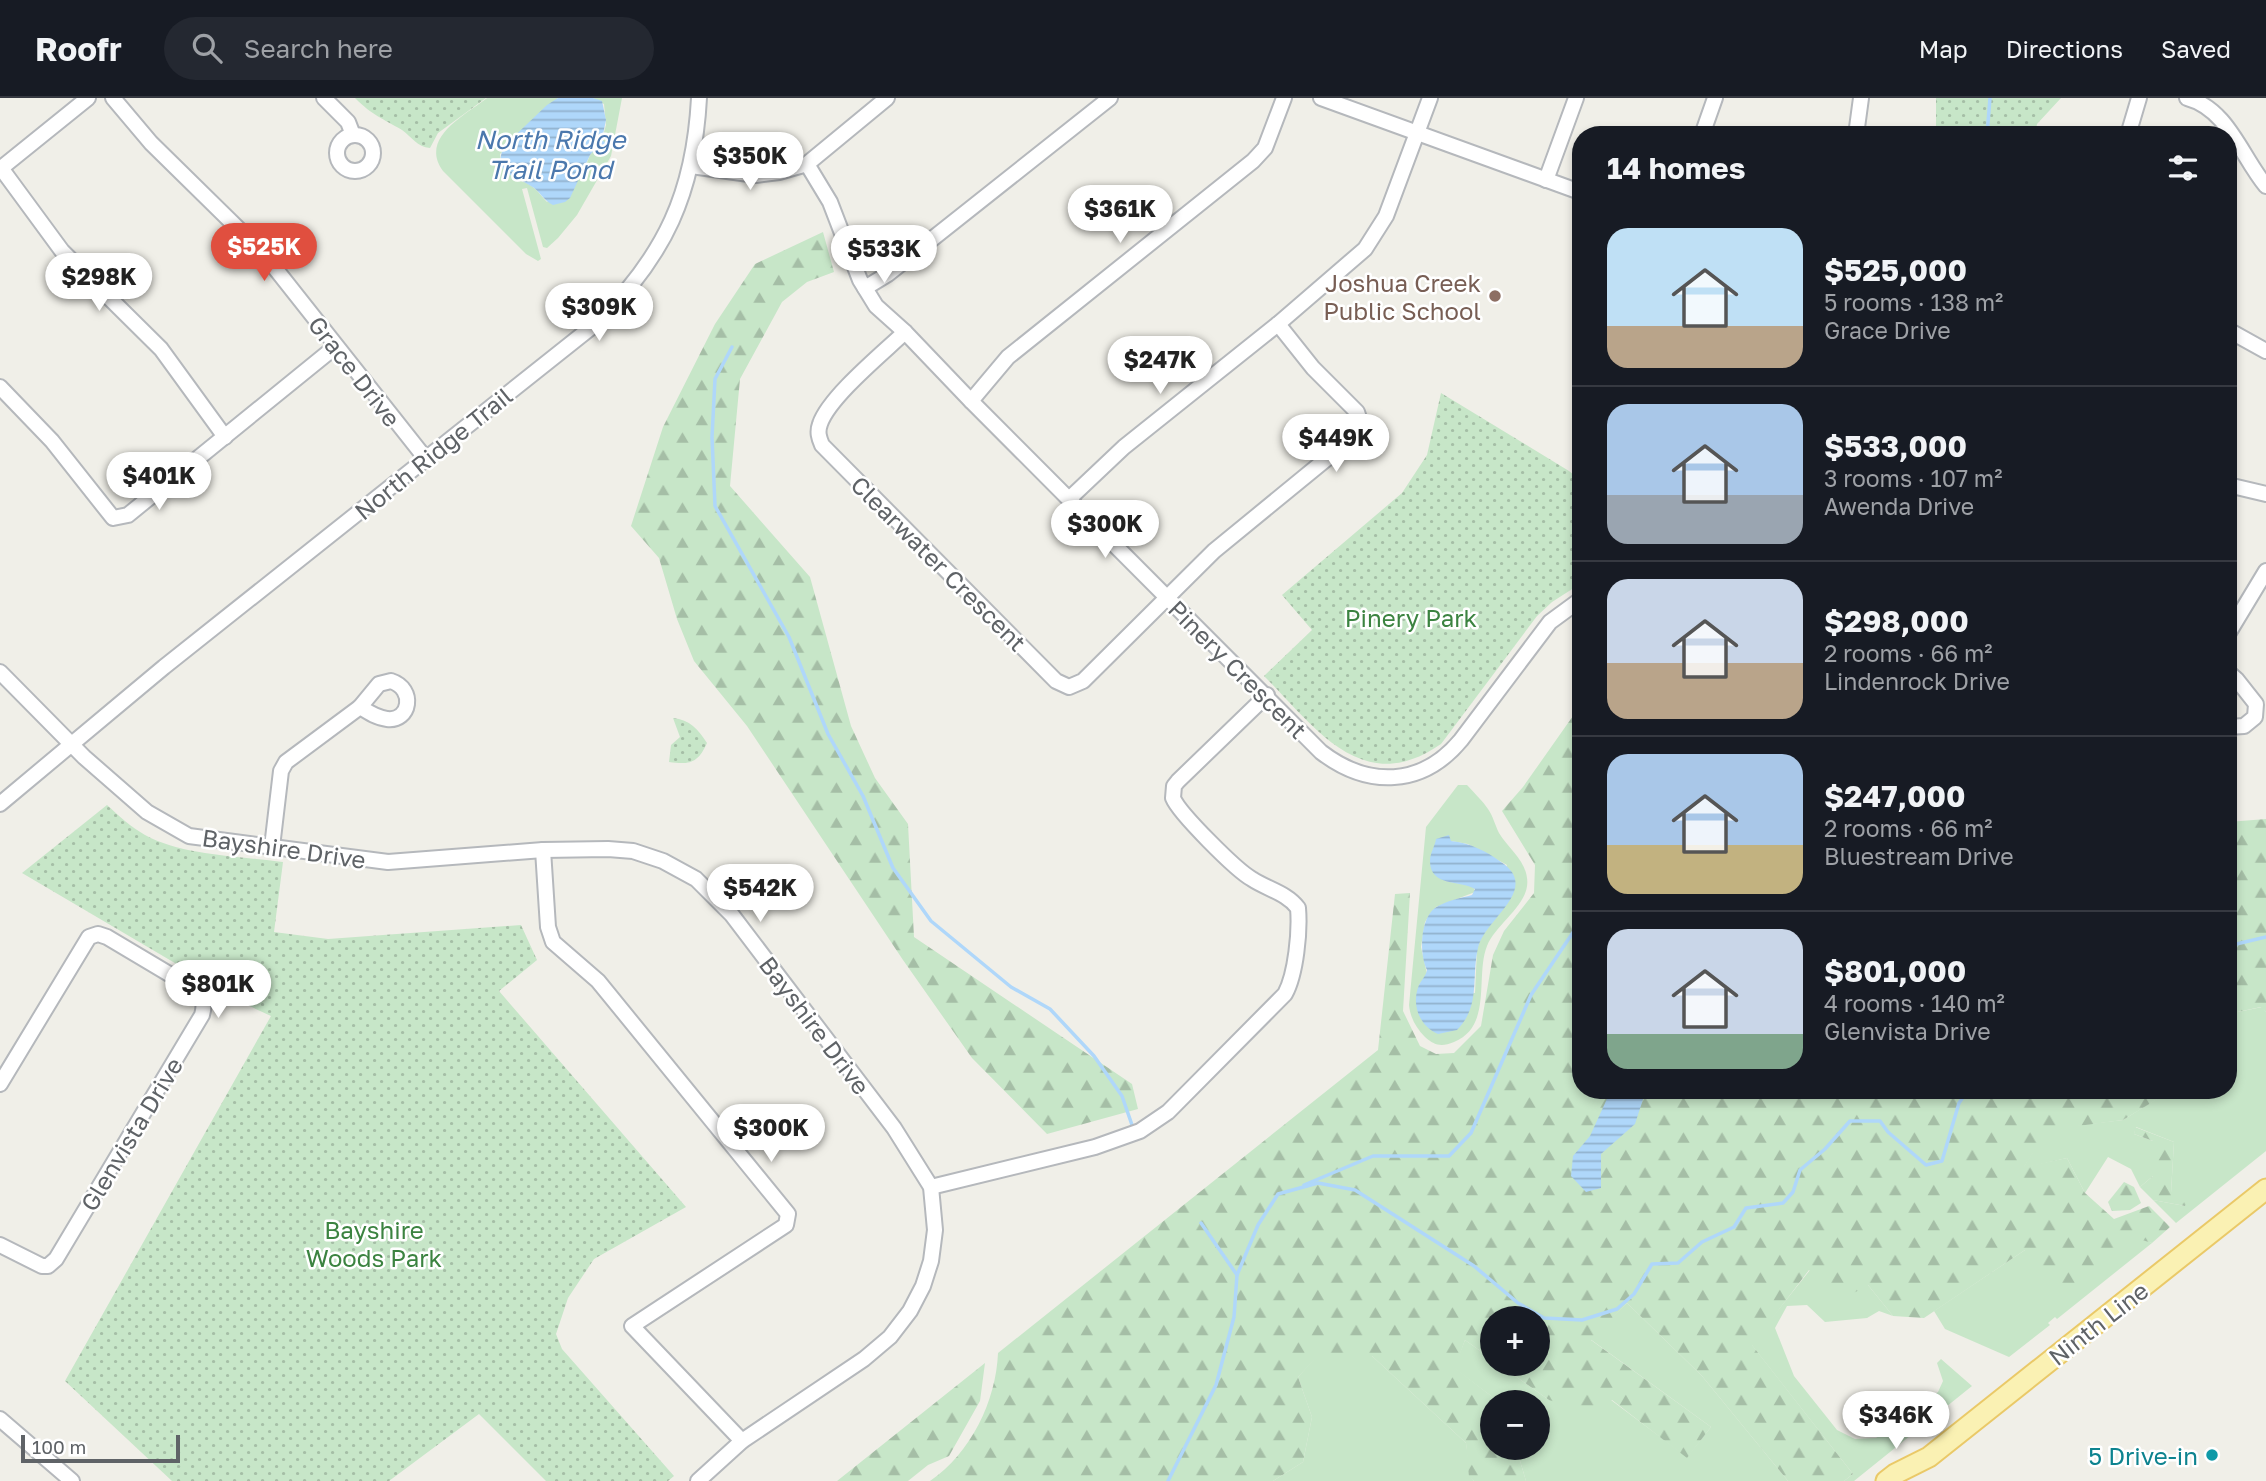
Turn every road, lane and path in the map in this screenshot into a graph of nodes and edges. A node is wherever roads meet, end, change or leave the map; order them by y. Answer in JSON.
{"nodes":[{"id":1,"x":88,"y":98,"type":"edge"},
{"id":2,"x":113,"y":98,"type":"edge"},
{"id":3,"x":324,"y":98,"type":"edge"},
{"id":4,"x":699,"y":98,"type":"edge"},
{"id":5,"x":887,"y":98,"type":"edge"},
{"id":6,"x":1110,"y":98,"type":"edge"},
{"id":7,"x":1284,"y":98,"type":"edge"},
{"id":8,"x":1321,"y":98,"type":"edge"},
{"id":9,"x":1430,"y":98,"type":"edge"},
{"id":10,"x":1576,"y":98,"type":"edge"},
{"id":11,"x":1715,"y":98,"type":"edge"},
{"id":12,"x":1861,"y":98,"type":"edge"},
{"id":13,"x":2139,"y":98,"type":"edge"},
{"id":14,"x":2187,"y":98,"type":"edge"},
{"id":15,"x":1705,"y":126,"type":"edge"},
{"id":16,"x":1857,"y":126,"type":"edge"},
{"id":17,"x":2131,"y":126,"type":"edge"},
{"id":18,"x":2226,"y":126,"type":"edge"},
{"id":19,"x":1417,"y":133,"type":"junction"},
{"id":20,"x":353,"y":135,"type":"dead end"},
{"id":21,"x":2237,"y":143,"type":"edge"},
{"id":22,"x":807,"y":164,"type":"junction"},
{"id":23,"x":691,"y":166,"type":"junction"},
{"id":24,"x":0,"y":168,"type":"edge"},
{"id":25,"x":1546,"y":180,"type":"junction"},
{"id":26,"x":2266,"y":186,"type":"edge"},
{"id":27,"x":1572,"y":189,"type":"edge"},
{"id":28,"x":865,"y":288,"type":"junction"},
{"id":29,"x":1278,"y":324,"type":"junction"},
{"id":30,"x":905,"y":332,"type":"junction"},
{"id":31,"x":2237,"y":335,"type":"edge"},
{"id":32,"x":335,"y":347,"type":"junction"},
{"id":33,"x":2266,"y":351,"type":"edge"},
{"id":34,"x":0,"y":387,"type":"edge"},
{"id":35,"x":971,"y":401,"type":"junction"},
{"id":36,"x":225,"y":437,"type":"junction"},
{"id":37,"x":426,"y":459,"type":"junction"},
{"id":38,"x":2237,"y":487,"type":"edge"},
{"id":39,"x":2266,"y":494,"type":"edge"},
{"id":40,"x":1069,"y":499,"type":"junction"},
{"id":41,"x":2266,"y":571,"type":"edge"},
{"id":42,"x":1166,"y":597,"type":"junction"},
{"id":43,"x":1572,"y":606,"type":"edge"},
{"id":44,"x":2237,"y":619,"type":"edge"},
{"id":45,"x":0,"y":672,"type":"edge"},
{"id":46,"x":2237,"y":680,"type":"edge"},
{"id":47,"x":1267,"y":695,"type":"junction"},
{"id":48,"x":360,"y":707,"type":"dead end"},
{"id":49,"x":2237,"y":726,"type":"edge"},
{"id":50,"x":72,"y":744,"type":"junction"},
{"id":51,"x":0,"y":804,"type":"edge"},
{"id":52,"x":272,"y":847,"type":"junction"},
{"id":53,"x":543,"y":850,"type":"junction"},
{"id":54,"x":0,"y":1084,"type":"edge"},
{"id":55,"x":931,"y":1187,"type":"junction"},
{"id":56,"x":2266,"y":1189,"type":"edge"},
{"id":57,"x":0,"y":1245,"type":"edge"},
{"id":58,"x":0,"y":1419,"type":"edge"},
{"id":59,"x":743,"y":1441,"type":"junction"},
{"id":60,"x":1929,"y":1457,"type":"junction"},
{"id":61,"x":72,"y":1481,"type":"edge"},
{"id":62,"x":698,"y":1481,"type":"edge"},
{"id":63,"x":1886,"y":1481,"type":"edge"},
{"id":64,"x":1912,"y":1481,"type":"edge"}],
"edges":[{"from":1,"to":24,"type":"street"},
{"from":2,"to":32,"type":"street","name":"Grace Drive"},
{"from":3,"to":20,"type":"street"},
{"from":4,"to":23,"type":"street","name":"North Ridge Trail"},
{"from":5,"to":22,"type":"street"},
{"from":6,"to":28,"type":"street"},
{"from":7,"to":35,"type":"street"},
{"from":8,"to":19,"type":"street"},
{"from":9,"to":19,"type":"street"},
{"from":10,"to":25,"type":"street"},
{"from":11,"to":15,"type":"street"},
{"from":12,"to":16,"type":"street"},
{"from":13,"to":17,"type":"street"},
{"from":14,"to":18,"type":"street"},
{"from":19,"to":25,"type":"street"},
{"from":19,"to":29,"type":"street"},
{"from":21,"to":26,"type":"street"},
{"from":22,"to":23,"type":"street"},
{"from":22,"to":28,"type":"street","name":"Pinery Crescent"},
{"from":23,"to":37,"type":"street","name":"North Ridge Trail"},
{"from":24,"to":36,"type":"street"},
{"from":25,"to":27,"type":"street"},
{"from":28,"to":30,"type":"street","name":"Pinery Crescent"},
{"from":29,"to":40,"type":"street"},
{"from":29,"to":42,"type":"street"},
{"from":30,"to":35,"type":"street","name":"Pinery Crescent"},
{"from":30,"to":42,"type":"street","name":"Clearwater Crescent"},
{"from":31,"to":33,"type":"street"},
{"from":32,"to":36,"type":"street"},
{"from":32,"to":37,"type":"street","name":"Grace Drive"},
{"from":34,"to":36,"type":"street"},
{"from":35,"to":40,"type":"street","name":"Pinery Crescent"},
{"from":37,"to":50,"type":"street","name":"North Ridge Trail"},
{"from":38,"to":39,"type":"street"},
{"from":40,"to":42,"type":"street","name":"Pinery Crescent"},
{"from":41,"to":44,"type":"street"},
{"from":42,"to":47,"type":"street","name":"Pinery Crescent"},
{"from":43,"to":47,"type":"street","name":"Pinery Crescent"},
{"from":45,"to":50,"type":"street","name":"Bayshire Drive"},
{"from":46,"to":49,"type":"street"},
{"from":47,"to":55,"type":"street"},
{"from":48,"to":52,"type":"street"},
{"from":50,"to":51,"type":"street","name":"North Ridge Trail"},
{"from":50,"to":52,"type":"street","name":"Bayshire Drive"},
{"from":52,"to":53,"type":"street","name":"Bayshire Drive"},
{"from":53,"to":55,"type":"street","name":"Bayshire Drive"},
{"from":53,"to":59,"type":"street"},
{"from":54,"to":57,"type":"street","name":"Glenvista Drive"},
{"from":55,"to":59,"type":"street","name":"Bayshire Drive"},
{"from":56,"to":60,"type":"main road","name":"Ninth Line"},
{"from":58,"to":61,"type":"street"},
{"from":59,"to":62,"type":"street","name":"Bayshire Drive"},
{"from":60,"to":63,"type":"main road","name":"Ninth Line"},
{"from":60,"to":64,"type":"main road","name":"Ninth Line"}]}
